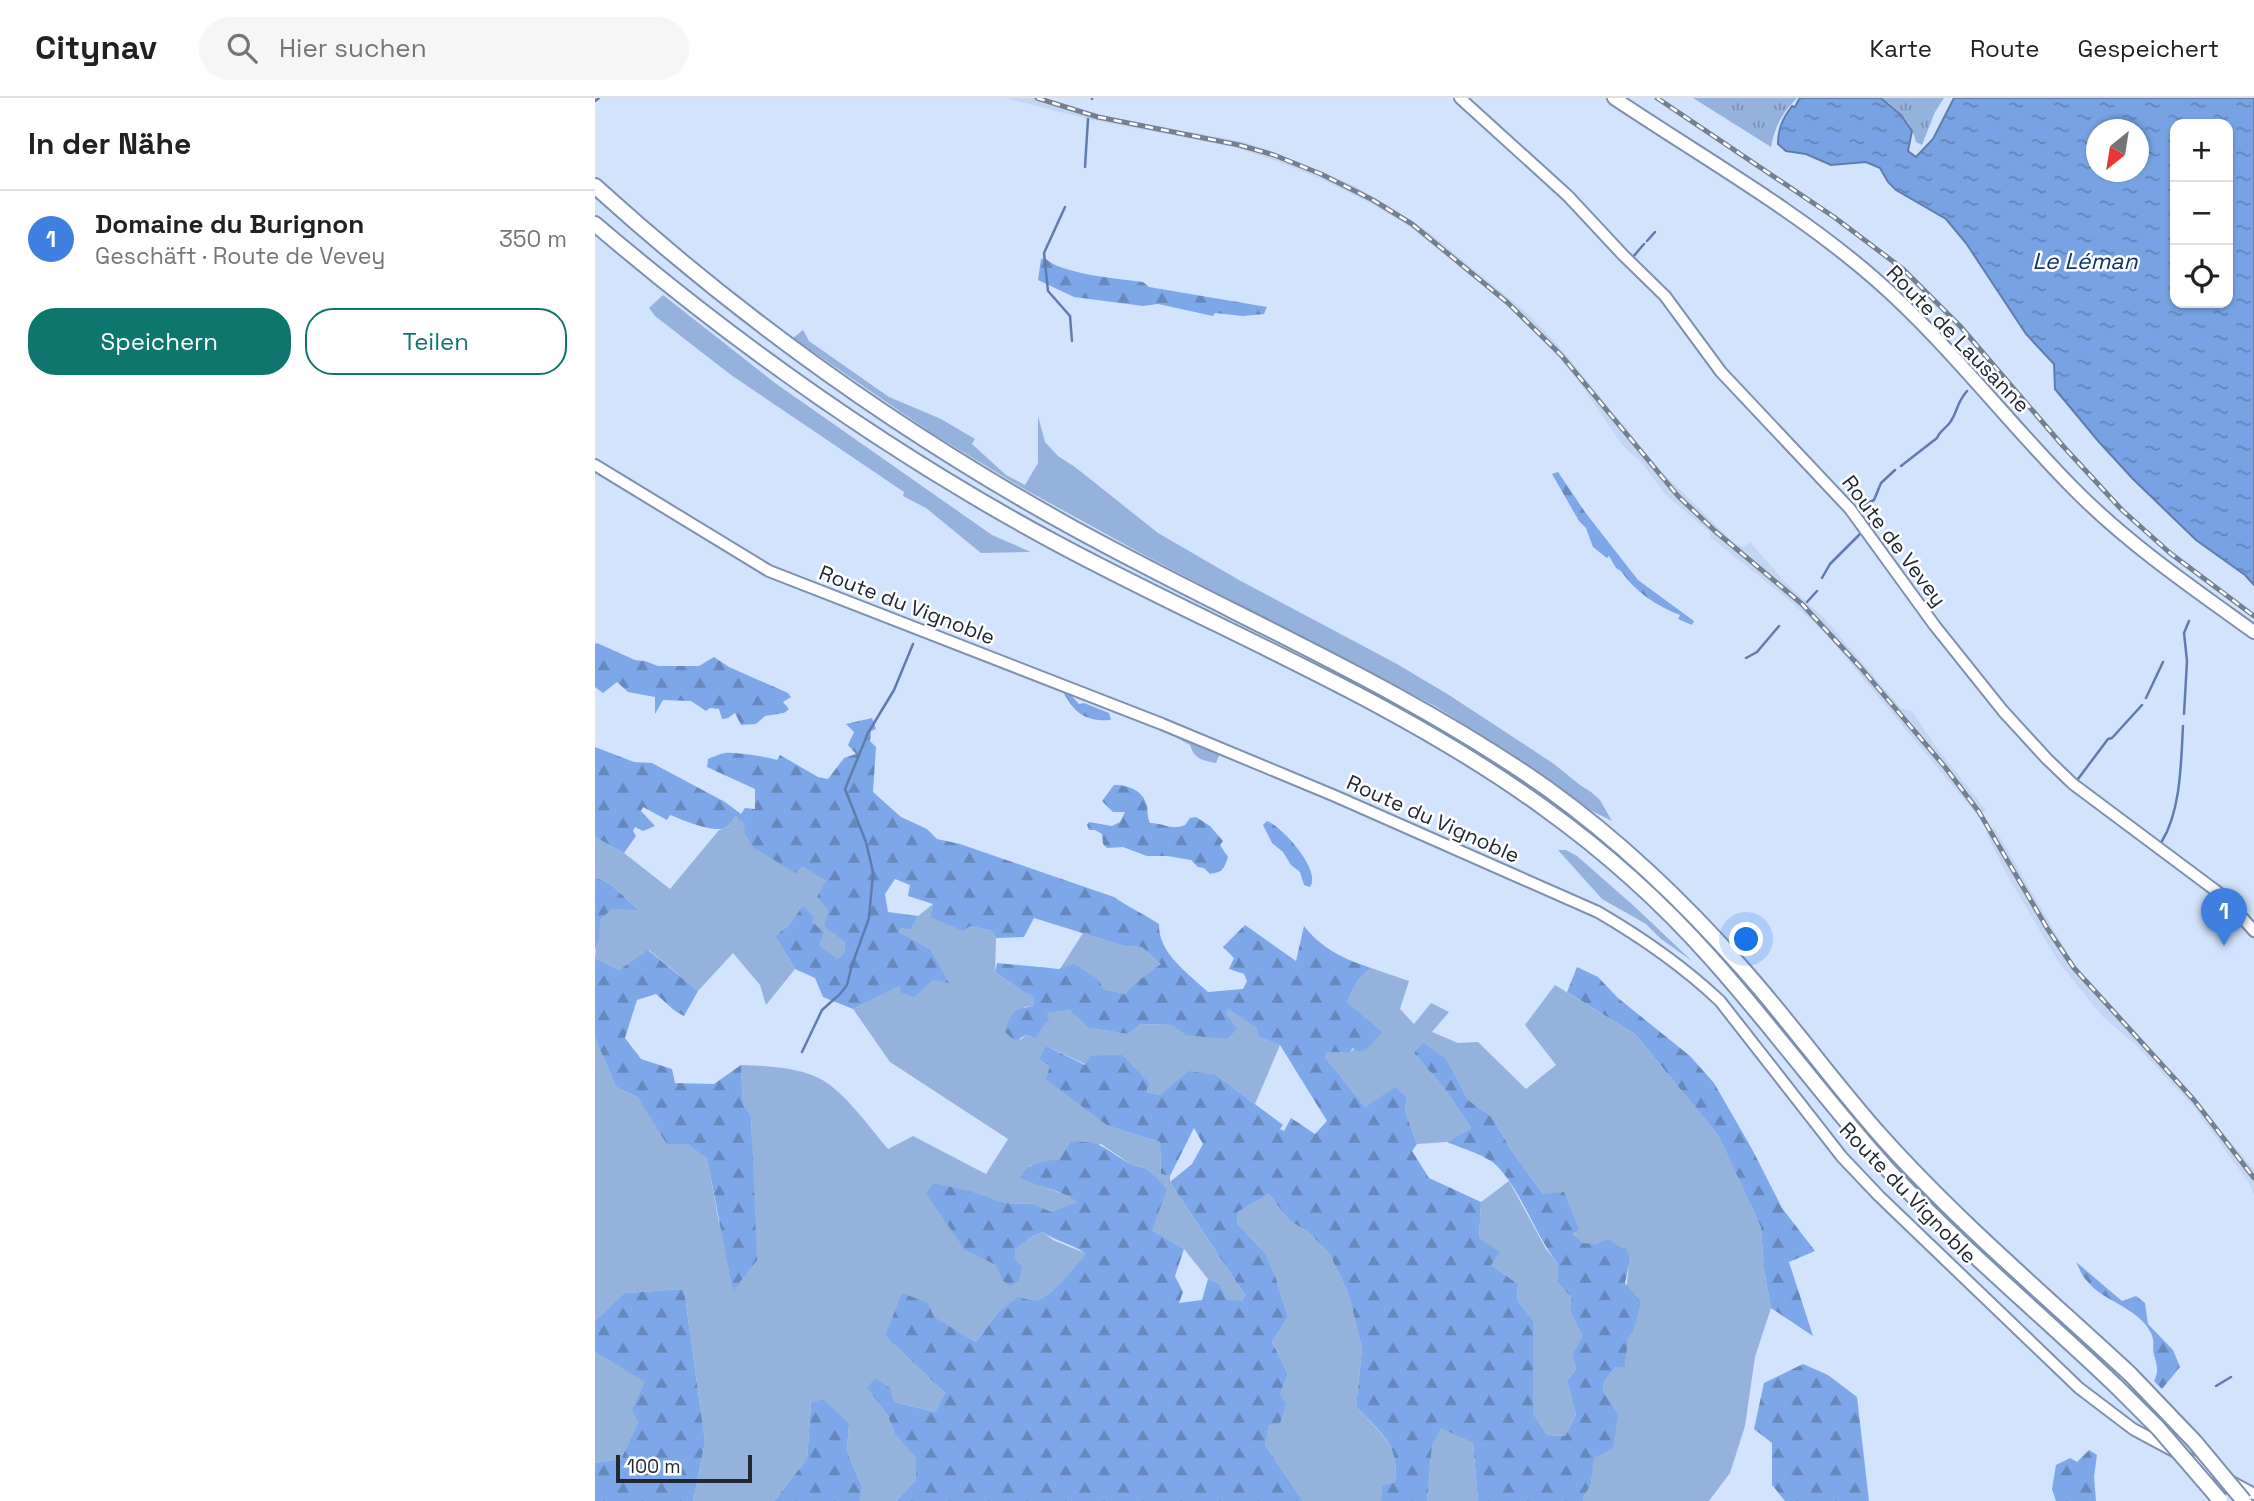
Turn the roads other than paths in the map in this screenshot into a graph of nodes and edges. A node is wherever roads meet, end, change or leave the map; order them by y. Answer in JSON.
{"nodes":[{"id":1,"x":1460,"y":98,"type":"edge"},
{"id":2,"x":1614,"y":98,"type":"edge"},
{"id":3,"x":595,"y":186,"type":"edge"},
{"id":4,"x":595,"y":223,"type":"edge"},
{"id":5,"x":595,"y":465,"type":"edge"},
{"id":6,"x":2254,"y":632,"type":"edge"},
{"id":7,"x":2254,"y":931,"type":"edge"},
{"id":8,"x":2254,"y":1494,"type":"edge"},
{"id":9,"x":2220,"y":1501,"type":"edge"},
{"id":10,"x":2244,"y":1501,"type":"edge"}],
"edges":[{"from":1,"to":7,"type":"street","name":"Route de Vevey"},
{"from":2,"to":6,"type":"main road","name":"Route de Lausanne"},
{"from":3,"to":10,"type":"highway","bridge":true},
{"from":4,"to":9,"type":"highway","bridge":true},
{"from":5,"to":8,"type":"street","name":"Route du Vignoble"}]}
